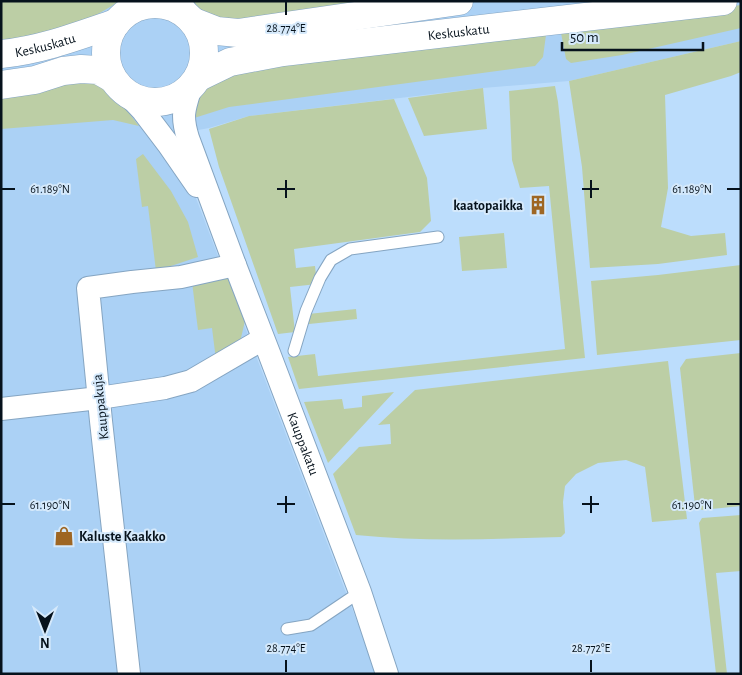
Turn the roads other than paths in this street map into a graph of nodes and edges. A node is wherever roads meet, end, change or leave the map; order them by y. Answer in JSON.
{"nodes":[{"id":1,"x":459,"y":1,"type":"edge"},
{"id":2,"x":723,"y":1,"type":"edge"},
{"id":3,"x":142,"y":3,"type":"edge"},
{"id":4,"x":188,"y":14,"type":"edge"},
{"id":5,"x":116,"y":23,"type":"junction"},
{"id":6,"x":1,"y":54,"type":"edge"},
{"id":7,"x":195,"y":82,"type":"junction"},
{"id":8,"x":1,"y":85,"type":"edge"},
{"id":9,"x":120,"y":86,"type":"junction"},
{"id":10,"x":215,"y":214,"type":"junction"},
{"id":11,"x":438,"y":237,"type":"dead end"},
{"id":12,"x":235,"y":265,"type":"junction"},
{"id":13,"x":263,"y":339,"type":"junction"},
{"id":14,"x":294,"y":351,"type":"dead end"},
{"id":15,"x":98,"y":398,"type":"junction"},
{"id":16,"x":1,"y":408,"type":"edge"},
{"id":17,"x":360,"y":592,"type":"junction"},
{"id":18,"x":287,"y":629,"type":"dead end"},
{"id":19,"x":129,"y":674,"type":"edge"},
{"id":20,"x":387,"y":674,"type":"edge"}],
"edges":[{"from":1,"to":4,"type":"main road"},
{"from":2,"to":7,"type":"main road","name":"Keskuskatu"},
{"from":3,"to":4,"type":"main road"},
{"from":3,"to":5,"type":"main road"},
{"from":4,"to":7,"type":"main road"},
{"from":5,"to":6,"type":"main road","name":"Keskuskatu"},
{"from":5,"to":9,"type":"main road"},
{"from":7,"to":9,"type":"main road"},
{"from":7,"to":10,"type":"street","name":"Kauppakatu"},
{"from":8,"to":9,"type":"main road"},
{"from":9,"to":10,"type":"street","name":"Kauppakatu"},
{"from":10,"to":12,"type":"street","name":"Kauppakatu"},
{"from":11,"to":14,"type":"lane"},
{"from":12,"to":13,"type":"street","name":"Kauppakatu"},
{"from":12,"to":15,"type":"street","name":"Kauppakuja"},
{"from":13,"to":15,"type":"street"},
{"from":13,"to":17,"type":"street","name":"Kauppakatu"},
{"from":15,"to":16,"type":"street"},
{"from":15,"to":19,"type":"street","name":"Kauppakuja"},
{"from":17,"to":18,"type":"lane"},
{"from":17,"to":20,"type":"street","name":"Kauppakatu"}]}
